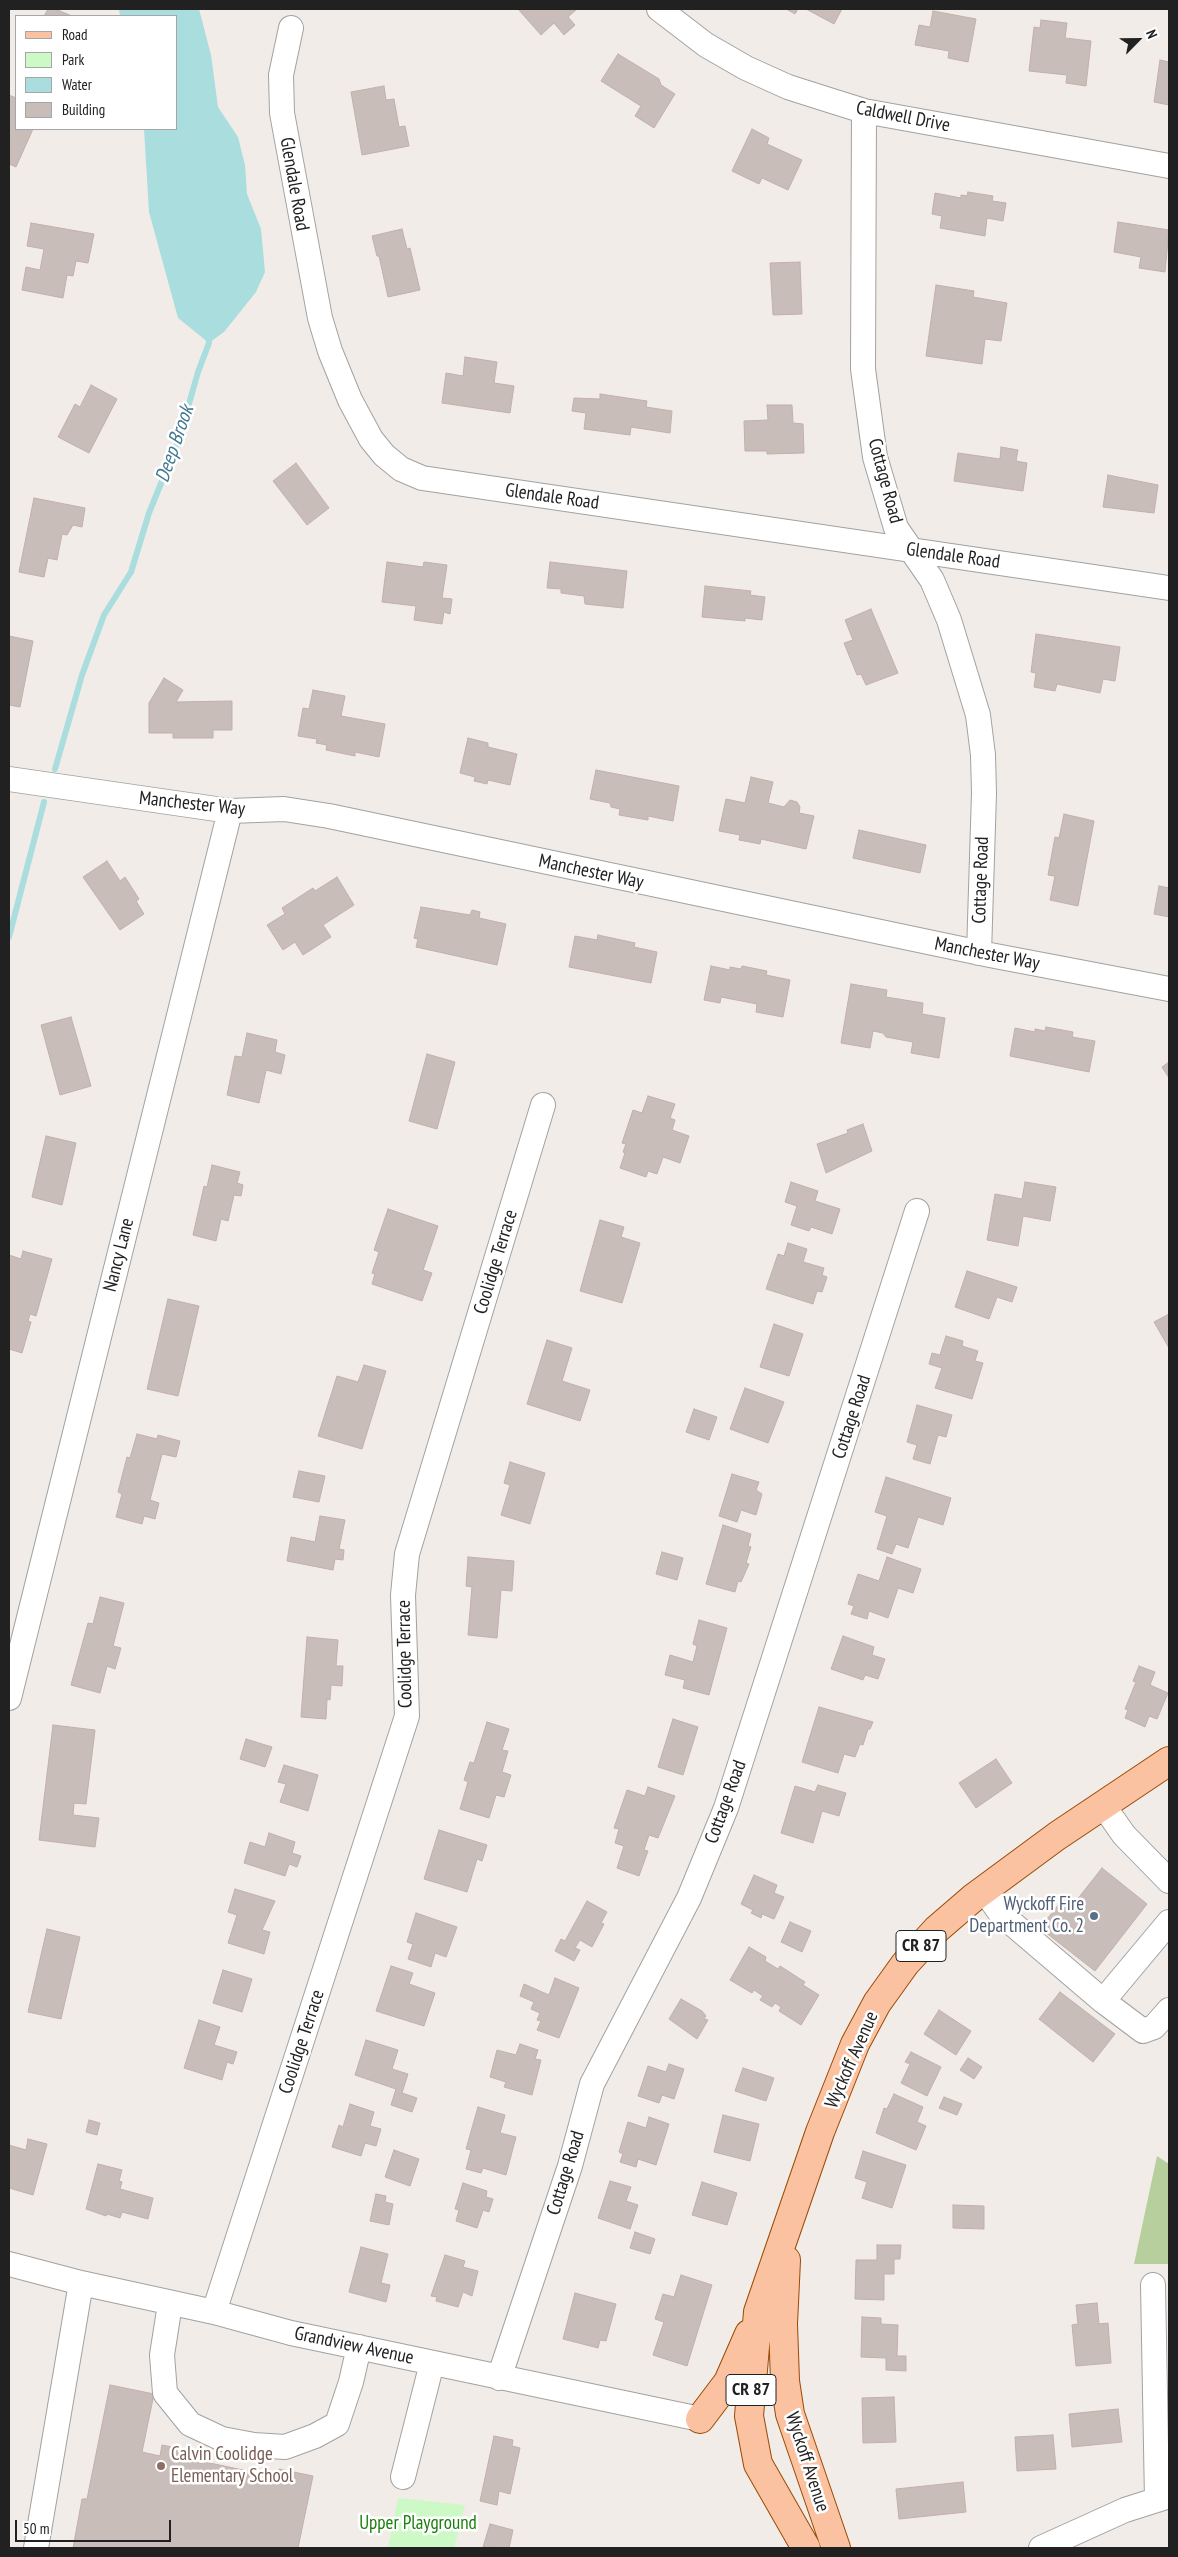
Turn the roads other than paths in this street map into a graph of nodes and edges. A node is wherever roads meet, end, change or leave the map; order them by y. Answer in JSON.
{"nodes":[{"id":1,"x":659,"y":9,"type":"edge"},
{"id":2,"x":291,"y":28,"type":"dead end"},
{"id":3,"x":864,"y":111,"type":"junction"},
{"id":4,"x":1169,"y":166,"type":"edge"},
{"id":5,"x":911,"y":550,"type":"junction"},
{"id":6,"x":1169,"y":588,"type":"edge"},
{"id":7,"x":9,"y":780,"type":"edge"},
{"id":8,"x":230,"y":811,"type":"junction"},
{"id":9,"x":979,"y":953,"type":"junction"},
{"id":10,"x":1169,"y":989,"type":"edge"},
{"id":11,"x":543,"y":1105,"type":"dead end"},
{"id":12,"x":917,"y":1211,"type":"dead end"},
{"id":13,"x":9,"y":1698,"type":"edge"},
{"id":14,"x":1169,"y":1761,"type":"edge"},
{"id":15,"x":1104,"y":1805,"type":"junction"},
{"id":16,"x":1169,"y":1881,"type":"edge"},
{"id":17,"x":984,"y":1890,"type":"junction"},
{"id":18,"x":1169,"y":1922,"type":"edge"},
{"id":19,"x":1103,"y":2001,"type":"junction"},
{"id":20,"x":1169,"y":2010,"type":"edge"},
{"id":21,"x":789,"y":2224,"type":"junction"},
{"id":22,"x":9,"y":2264,"type":"edge"},
{"id":23,"x":81,"y":2283,"type":"junction"},
{"id":24,"x":1153,"y":2285,"type":"dead end"},
{"id":25,"x":170,"y":2304,"type":"junction"},
{"id":26,"x":214,"y":2312,"type":"junction"},
{"id":27,"x":758,"y":2312,"type":"junction"},
{"id":28,"x":359,"y":2347,"type":"junction"},
{"id":29,"x":432,"y":2363,"type":"junction"},
{"id":30,"x":498,"y":2378,"type":"junction"},
{"id":31,"x":790,"y":2414,"type":"junction"},
{"id":32,"x":749,"y":2416,"type":"junction"},
{"id":33,"x":700,"y":2419,"type":"junction"},
{"id":34,"x":403,"y":2477,"type":"dead end"},
{"id":35,"x":1163,"y":2498,"type":"edge"},
{"id":36,"x":36,"y":2548,"type":"edge"},
{"id":37,"x":806,"y":2548,"type":"edge"},
{"id":38,"x":836,"y":2548,"type":"edge"},
{"id":39,"x":1040,"y":2548,"type":"edge"}],
"edges":[{"from":1,"to":3,"type":"street","name":"Caldwell Drive"},
{"from":2,"to":5,"type":"street","name":"Glendale Road"},
{"from":3,"to":4,"type":"street","name":"Caldwell Drive"},
{"from":3,"to":5,"type":"street","name":"Cottage Road"},
{"from":5,"to":6,"type":"street","name":"Glendale Road"},
{"from":5,"to":9,"type":"street","name":"Cottage Road"},
{"from":7,"to":8,"type":"street","name":"Manchester Way"},
{"from":8,"to":9,"type":"street","name":"Manchester Way"},
{"from":8,"to":13,"type":"street","name":"Nancy Lane"},
{"from":9,"to":10,"type":"street","name":"Manchester Way"},
{"from":11,"to":26,"type":"street","name":"Coolidge Terrace"},
{"from":12,"to":30,"type":"street","name":"Cottage Road"},
{"from":14,"to":15,"type":"main road","name":"Wyckoff Avenue","number":"CR 87"},
{"from":15,"to":16,"type":"street"},
{"from":15,"to":17,"type":"main road","name":"Wyckoff Avenue","number":"CR 87"},
{"from":17,"to":19,"type":"street"},
{"from":17,"to":21,"type":"main road","name":"Wyckoff Avenue","number":"CR 87"},
{"from":18,"to":19,"type":"street"},
{"from":19,"to":20,"type":"street"},
{"from":21,"to":27,"type":"main road","name":"Wyckoff Avenue","number":"CR 87"},
{"from":21,"to":31,"type":"main road","name":"Wyckoff Avenue","number":"CR 87"},
{"from":22,"to":23,"type":"street","name":"Grandview Avenue"},
{"from":23,"to":25,"type":"street","name":"Grandview Avenue"},
{"from":23,"to":36,"type":"street"},
{"from":24,"to":35,"type":"street"},
{"from":25,"to":26,"type":"street","name":"Grandview Avenue"},
{"from":25,"to":28,"type":"street"},
{"from":26,"to":28,"type":"street","name":"Grandview Avenue"},
{"from":27,"to":32,"type":"main road","name":"Wyckoff Avenue","number":"CR 87"},
{"from":27,"to":33,"type":"main road"},
{"from":28,"to":29,"type":"street","name":"Grandview Avenue"},
{"from":29,"to":30,"type":"street","name":"Grandview Avenue"},
{"from":29,"to":34,"type":"street"},
{"from":30,"to":33,"type":"street","name":"Grandview Avenue"},
{"from":31,"to":32,"type":"main road"},
{"from":31,"to":38,"type":"main road","name":"Wyckoff Avenue","number":"CR 87"},
{"from":32,"to":33,"type":"main road"},
{"from":32,"to":37,"type":"main road","name":"Wyckoff Avenue","number":"CR 87"},
{"from":35,"to":39,"type":"street"}]}
